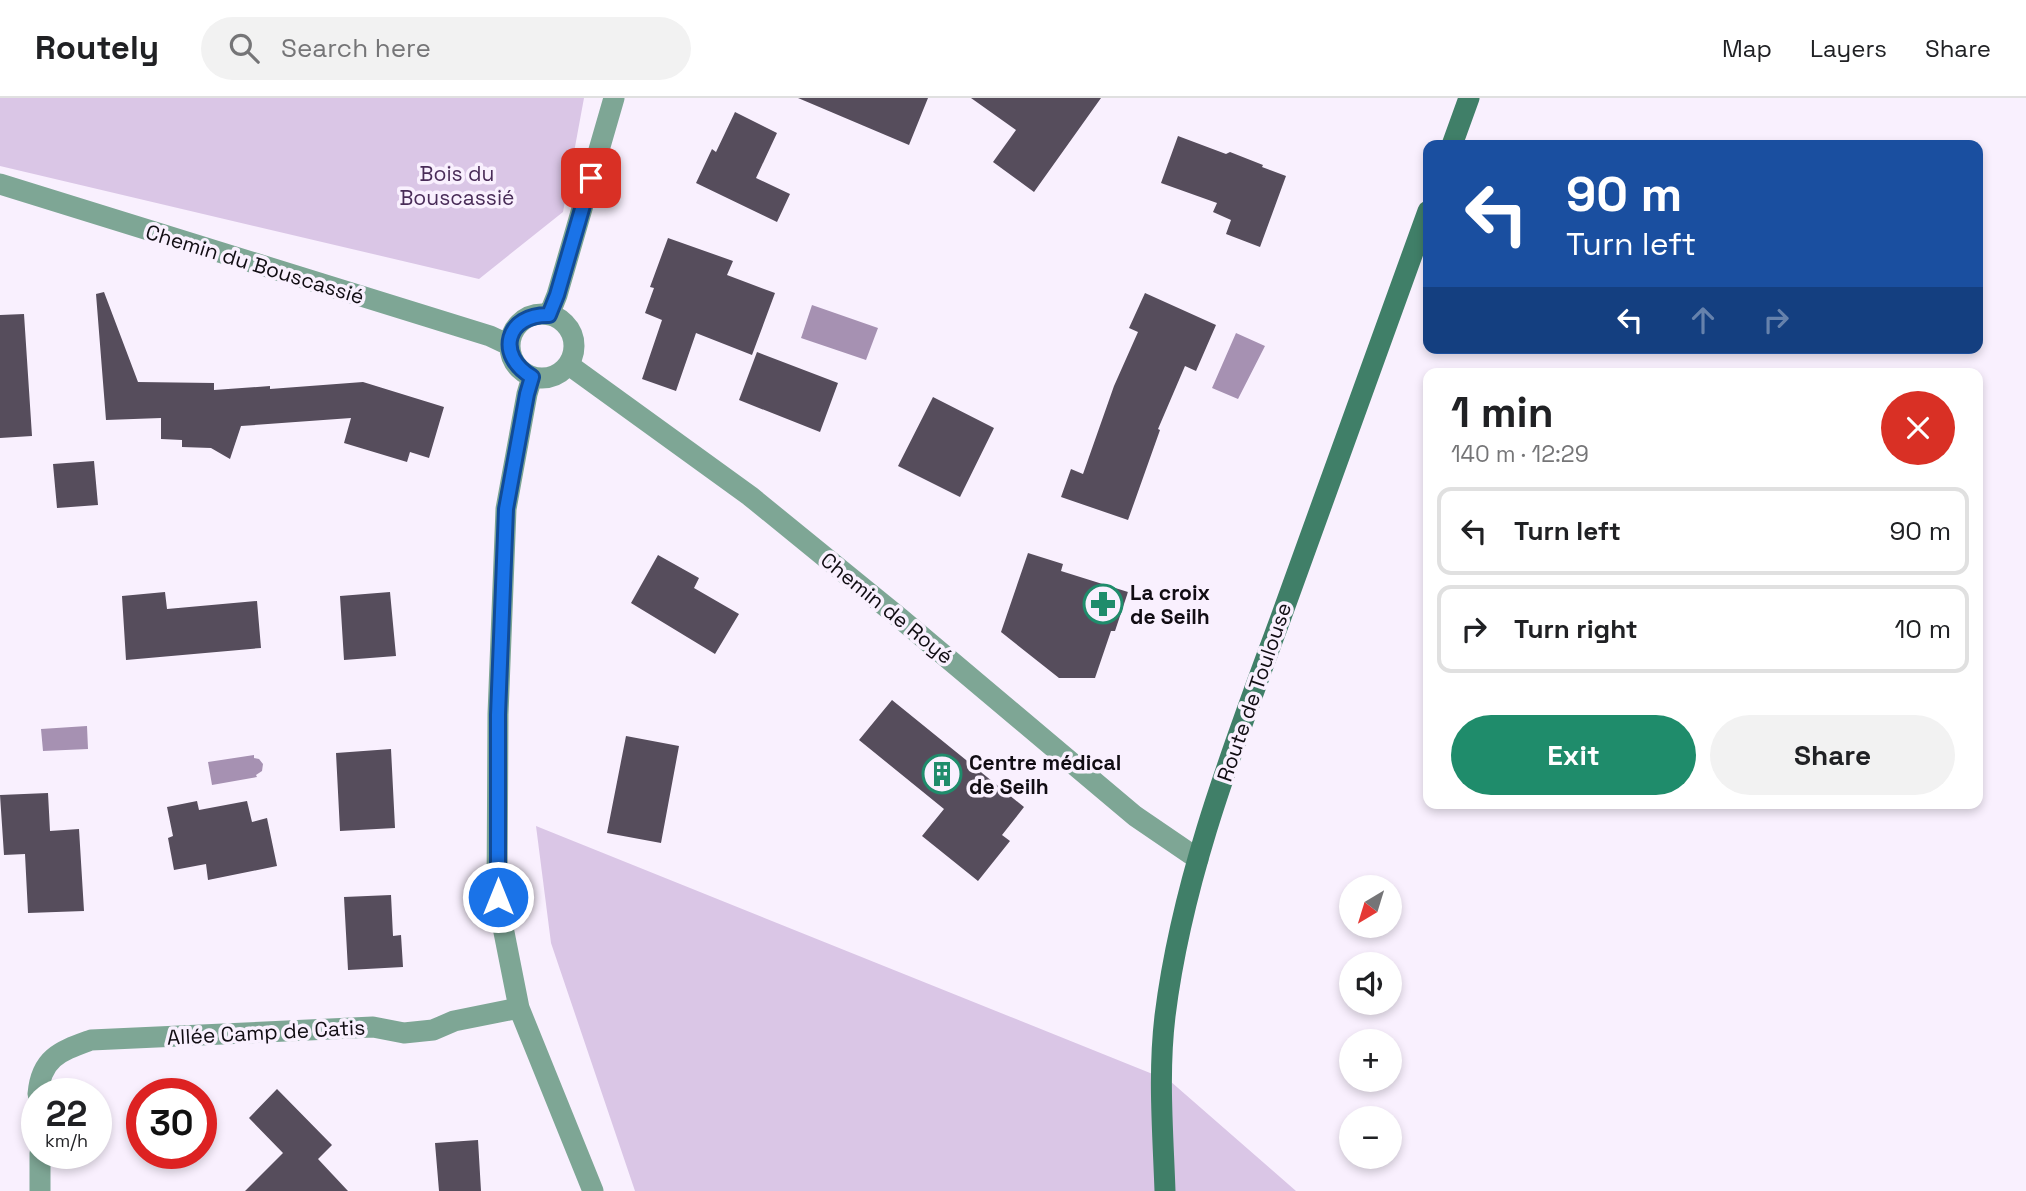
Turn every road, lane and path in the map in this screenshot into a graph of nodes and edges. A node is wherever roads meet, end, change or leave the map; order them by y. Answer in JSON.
{"nodes":[{"id":1,"x":614,"y":98,"type":"edge"},
{"id":2,"x":1469,"y":98,"type":"edge"},
{"id":3,"x":1454,"y":140,"type":"edge"},
{"id":4,"x":0,"y":184,"type":"edge"},
{"id":5,"x":1423,"y":225,"type":"edge"},
{"id":6,"x":549,"y":315,"type":"junction"},
{"id":7,"x":509,"y":345,"type":"junction"},
{"id":8,"x":569,"y":365,"type":"junction"},
{"id":9,"x":532,"y":377,"type":"junction"},
{"id":10,"x":1198,"y":859,"type":"junction"},
{"id":11,"x":519,"y":1008,"type":"junction"},
{"id":12,"x":41,"y":1078,"type":"edge"},
{"id":13,"x":40,"y":1169,"type":"edge"},
{"id":14,"x":40,"y":1191,"type":"edge"},
{"id":15,"x":593,"y":1191,"type":"edge"},
{"id":16,"x":1165,"y":1191,"type":"edge"}],
"edges":[{"from":1,"to":6,"type":"street"},
{"from":2,"to":3,"type":"main road"},
{"from":4,"to":7,"type":"street","name":"Chemin du Bouscassié"},
{"from":5,"to":10,"type":"main road","name":"Route de Toulouse"},
{"from":6,"to":7,"type":"street"},
{"from":6,"to":8,"type":"street"},
{"from":7,"to":9,"type":"street"},
{"from":8,"to":9,"type":"street"},
{"from":8,"to":10,"type":"street","name":"Chemin de Royé"},
{"from":9,"to":11,"type":"street"},
{"from":10,"to":16,"type":"main road","name":"Route de Toulouse"},
{"from":11,"to":12,"type":"street","name":"Allée Camp de Catis"},
{"from":11,"to":15,"type":"street"},
{"from":13,"to":14,"type":"street"}]}
